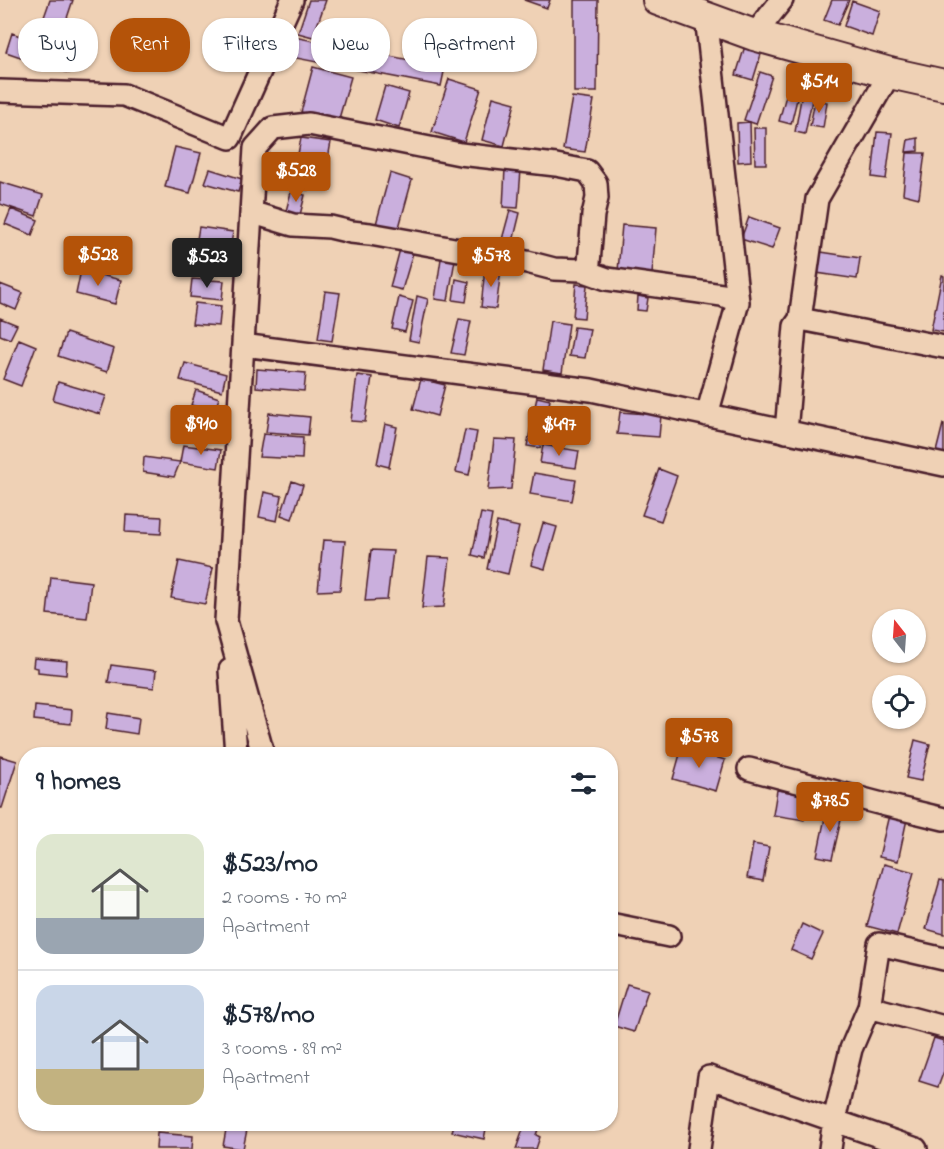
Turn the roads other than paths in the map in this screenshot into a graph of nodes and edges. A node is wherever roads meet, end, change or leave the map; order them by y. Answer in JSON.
{"nodes":[{"id":1,"x":292,"y":0,"type":"edge"},
{"id":2,"x":658,"y":0,"type":"edge"},
{"id":3,"x":782,"y":0,"type":"edge"},
{"id":4,"x":706,"y":16,"type":"junction"},
{"id":5,"x":754,"y":35,"type":"junction"},
{"id":6,"x":890,"y":72,"type":"junction"},
{"id":7,"x":944,"y":85,"type":"edge"},
{"id":8,"x":0,"y":91,"type":"edge"},
{"id":9,"x":260,"y":215,"type":"dead end"},
{"id":10,"x":582,"y":270,"type":"junction"},
{"id":11,"x":738,"y":302,"type":"junction"},
{"id":12,"x":800,"y":319,"type":"junction"},
{"id":13,"x":243,"y":345,"type":"junction"},
{"id":14,"x":944,"y":347,"type":"edge"},
{"id":15,"x":707,"y":415,"type":"junction"},
{"id":16,"x":786,"y":432,"type":"junction"},
{"id":17,"x":944,"y":465,"type":"edge"},
{"id":18,"x":226,"y":621,"type":"junction"},
{"id":19,"x":235,"y":747,"type":"edge"},
{"id":20,"x":261,"y":747,"type":"edge"},
{"id":21,"x":749,"y":769,"type":"dead end"},
{"id":22,"x":944,"y":819,"type":"edge"},
{"id":23,"x":618,"y":926,"type":"edge"},
{"id":24,"x":669,"y":936,"type":"dead end"},
{"id":25,"x":944,"y":959,"type":"edge"},
{"id":26,"x":869,"y":1007,"type":"junction"},
{"id":27,"x":944,"y":1027,"type":"edge"},
{"id":28,"x":834,"y":1120,"type":"junction"},
{"id":29,"x":699,"y":1149,"type":"edge"},
{"id":30,"x":830,"y":1149,"type":"edge"},
{"id":31,"x":916,"y":1149,"type":"edge"}],
"edges":[{"from":1,"to":8,"type":"street"},
{"from":2,"to":4,"type":"street"},
{"from":3,"to":5,"type":"street"},
{"from":4,"to":5,"type":"street"},
{"from":4,"to":11,"type":"street"},
{"from":5,"to":6,"type":"street"},
{"from":6,"to":7,"type":"street"},
{"from":6,"to":12,"type":"street"},
{"from":9,"to":10,"type":"street"},
{"from":10,"to":11,"type":"street"},
{"from":10,"to":13,"type":"street"},
{"from":11,"to":15,"type":"street"},
{"from":12,"to":14,"type":"street"},
{"from":12,"to":16,"type":"street"},
{"from":13,"to":15,"type":"street"},
{"from":13,"to":18,"type":"street"},
{"from":15,"to":16,"type":"street"},
{"from":16,"to":17,"type":"street"},
{"from":18,"to":19,"type":"street"},
{"from":18,"to":20,"type":"street"},
{"from":21,"to":22,"type":"street"},
{"from":23,"to":24,"type":"street"},
{"from":25,"to":26,"type":"street"},
{"from":26,"to":27,"type":"street"},
{"from":26,"to":28,"type":"street"},
{"from":28,"to":29,"type":"street"},
{"from":28,"to":30,"type":"street"},
{"from":28,"to":31,"type":"street"}]}
